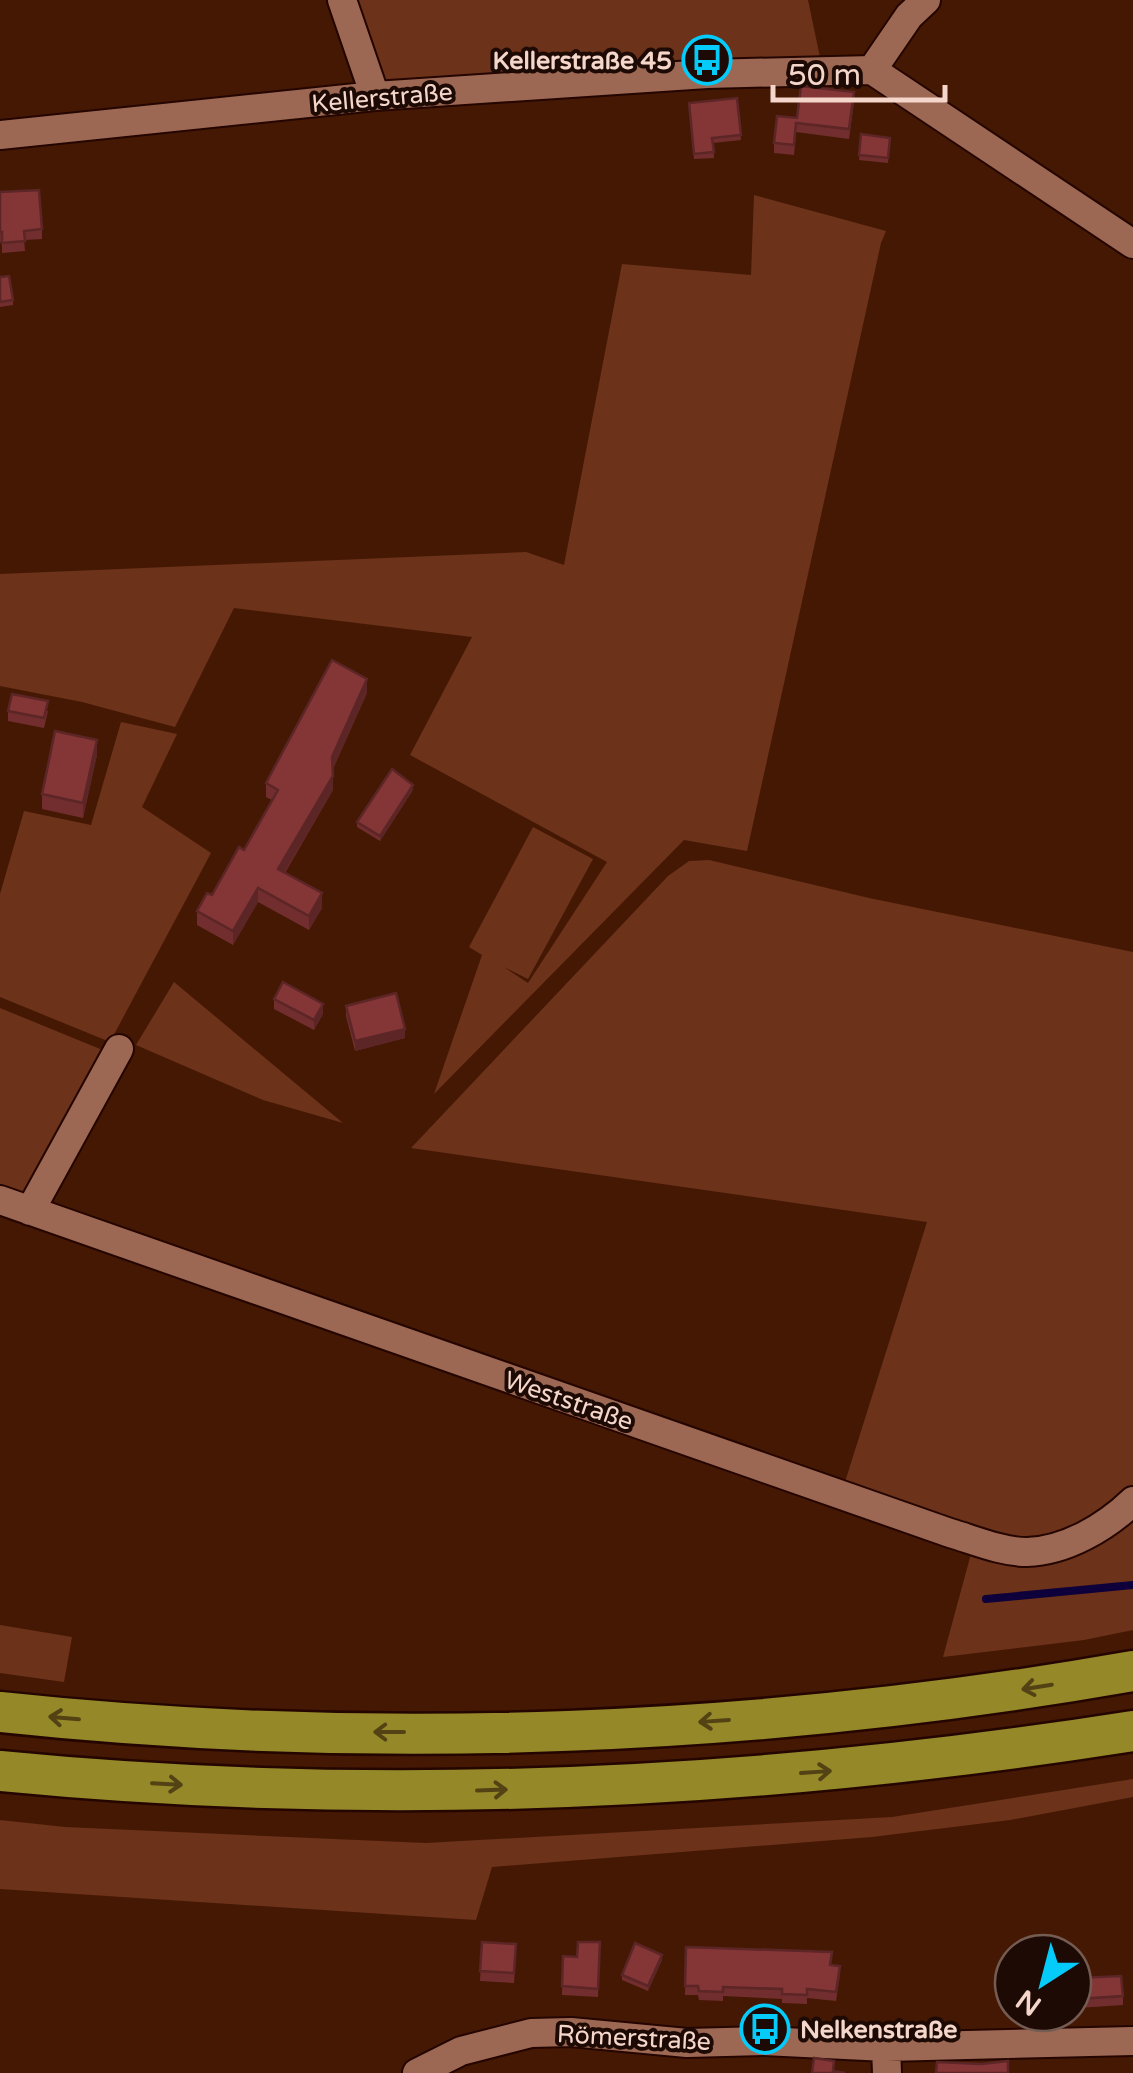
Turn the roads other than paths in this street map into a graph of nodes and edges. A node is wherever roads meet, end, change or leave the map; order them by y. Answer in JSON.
{"nodes":[{"id":1,"x":342,"y":0,"type":"edge"},
{"id":2,"x":926,"y":0,"type":"edge"},
{"id":3,"x":872,"y":70,"type":"junction"},
{"id":4,"x":375,"y":96,"type":"junction"},
{"id":5,"x":0,"y":135,"type":"edge"},
{"id":6,"x":1133,"y":244,"type":"edge"},
{"id":7,"x":118,"y":1049,"type":"dead end"},
{"id":8,"x":0,"y":1200,"type":"edge"},
{"id":9,"x":30,"y":1211,"type":"junction"},
{"id":10,"x":1133,"y":1501,"type":"edge"},
{"id":11,"x":1133,"y":1672,"type":"edge"},
{"id":12,"x":0,"y":1712,"type":"edge"},
{"id":13,"x":1133,"y":1732,"type":"edge"},
{"id":14,"x":0,"y":1771,"type":"edge"},
{"id":15,"x":1133,"y":2041,"type":"edge"},
{"id":16,"x":886,"y":2060,"type":"edge"},
{"id":17,"x":417,"y":2073,"type":"edge"}],
"edges":[{"from":1,"to":4,"type":"street"},
{"from":2,"to":3,"type":"street"},
{"from":3,"to":4,"type":"street","name":"Kellerstraße"},
{"from":3,"to":6,"type":"street"},
{"from":4,"to":5,"type":"street","name":"Kellerstraße"},
{"from":7,"to":9,"type":"street"},
{"from":8,"to":9,"type":"street","name":"Weststraße"},
{"from":9,"to":10,"type":"street","name":"Weststraße"},
{"from":11,"to":12,"type":"highway","one_way":true},
{"from":14,"to":13,"type":"highway","one_way":true},
{"from":15,"to":16,"type":"street","name":"Römerstraße"},
{"from":16,"to":17,"type":"street","name":"Römerstraße"}]}
